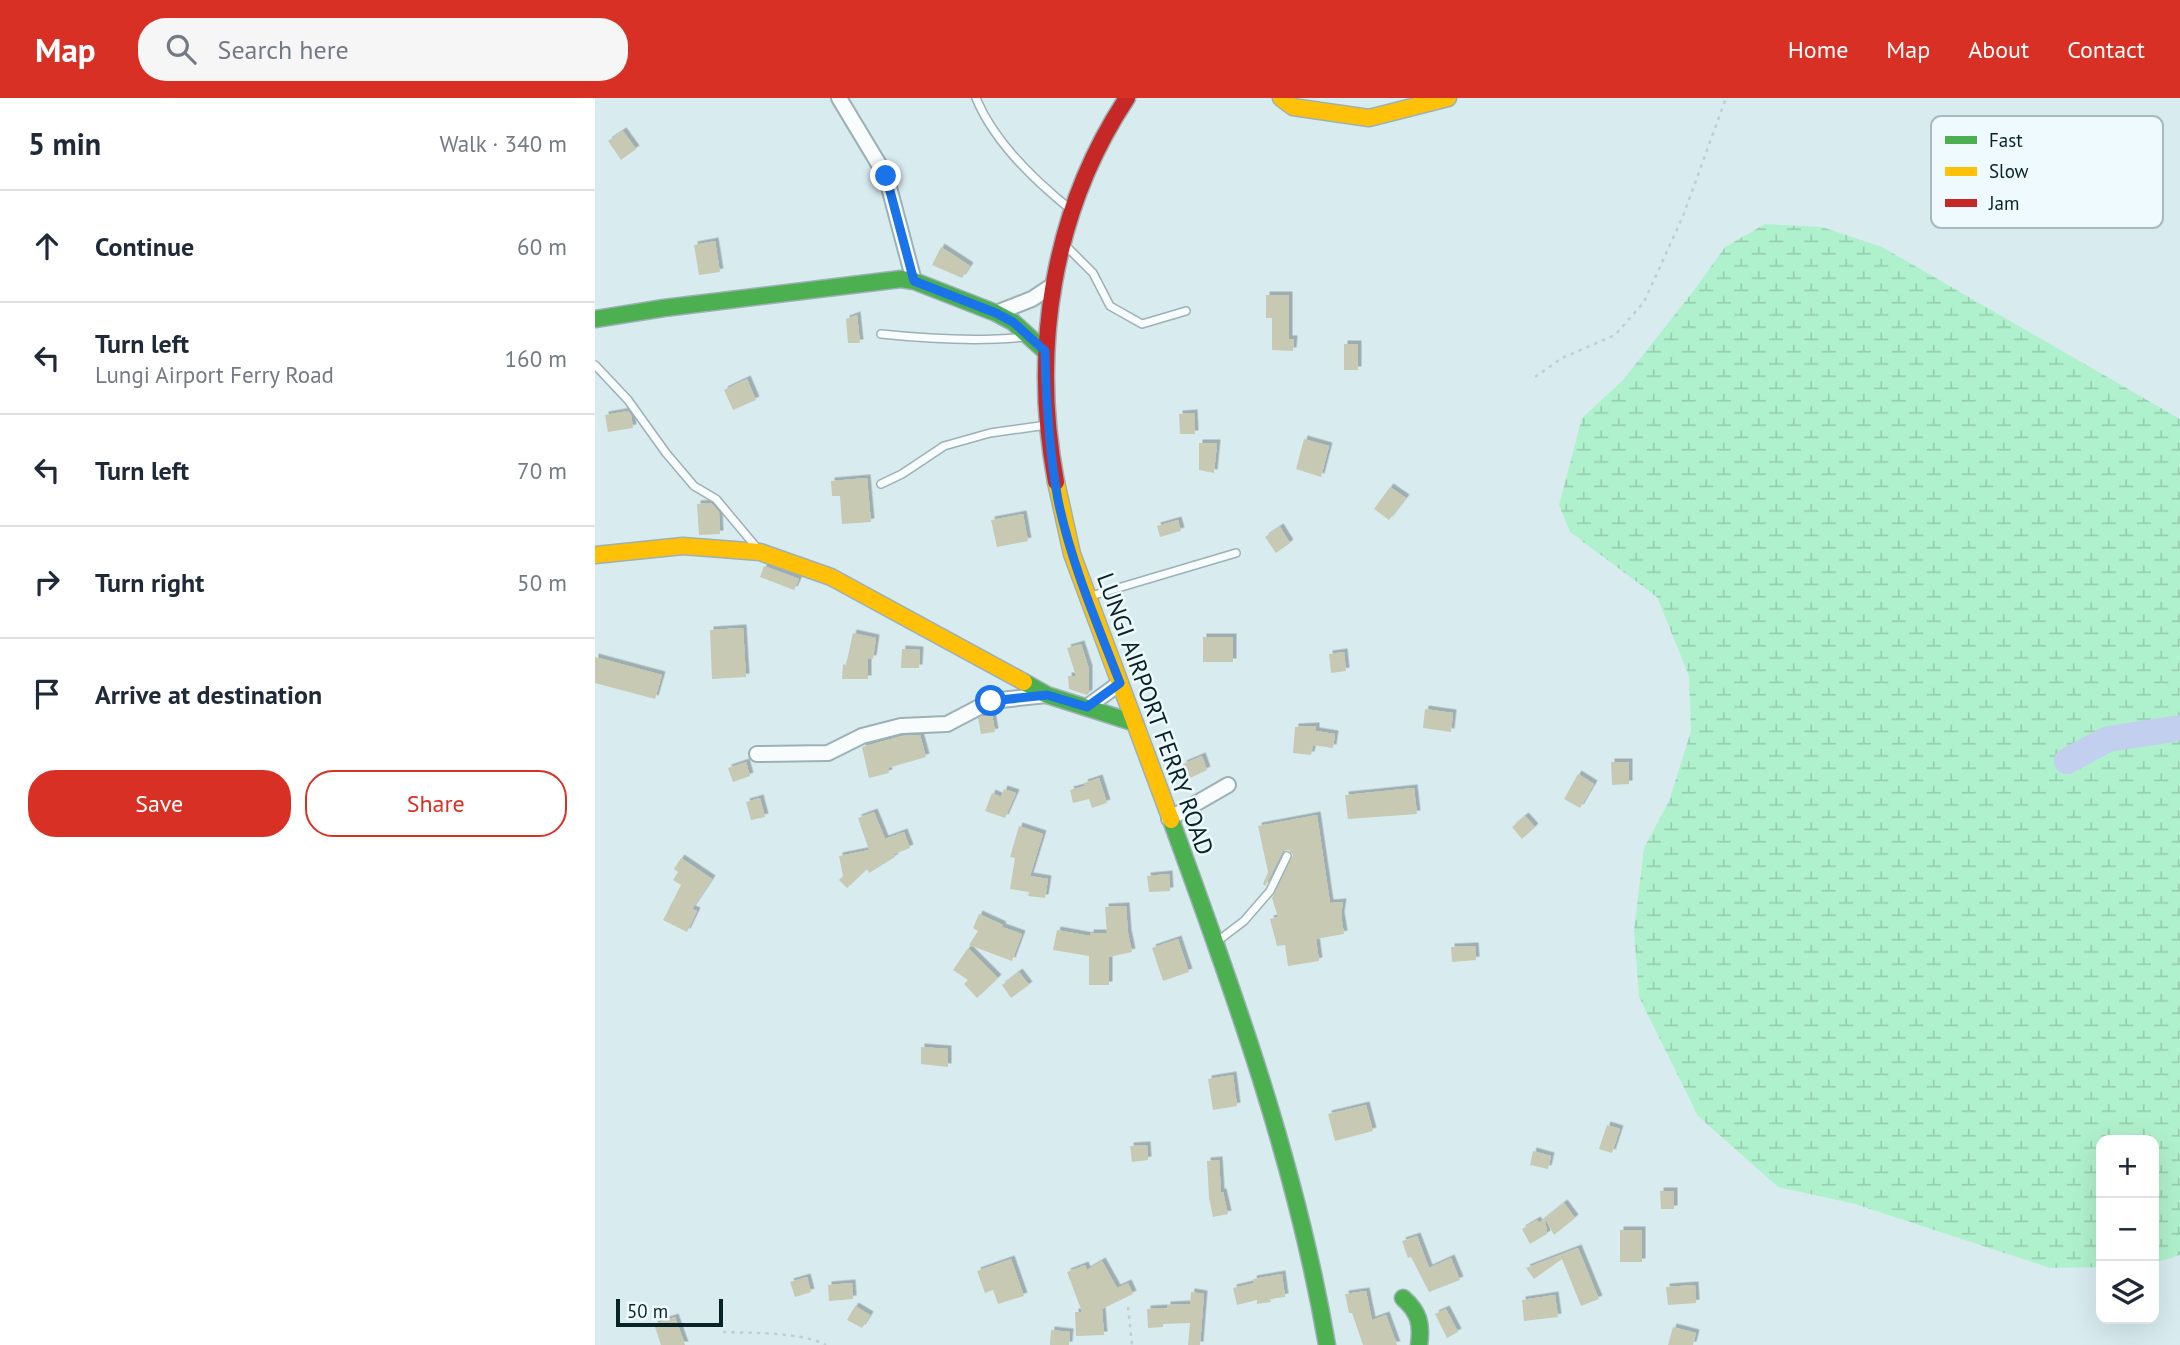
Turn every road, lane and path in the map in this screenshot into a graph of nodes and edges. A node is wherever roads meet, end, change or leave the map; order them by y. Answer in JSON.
{"nodes":[{"id":1,"x":839,"y":98,"type":"edge"},
{"id":2,"x":976,"y":98,"type":"edge"},
{"id":3,"x":1127,"y":98,"type":"edge"},
{"id":4,"x":1281,"y":98,"type":"edge"},
{"id":5,"x":1448,"y":98,"type":"edge"},
{"id":6,"x":1726,"y":98,"type":"edge"},
{"id":7,"x":1073,"y":211,"type":"junction"},
{"id":8,"x":1062,"y":242,"type":"junction"},
{"id":9,"x":914,"y":281,"type":"junction"},
{"id":10,"x":1053,"y":285,"type":"junction"},
{"id":11,"x":1186,"y":311,"type":"dead end"},
{"id":12,"x":996,"y":313,"type":"junction"},
{"id":13,"x":595,"y":319,"type":"edge"},
{"id":14,"x":881,"y":334,"type":"dead end"},
{"id":15,"x":1029,"y":336,"type":"junction"},
{"id":16,"x":1045,"y":351,"type":"junction"},
{"id":17,"x":595,"y":365,"type":"edge"},
{"id":18,"x":1535,"y":377,"type":"dead end"},
{"id":19,"x":1048,"y":425,"type":"junction"},
{"id":20,"x":881,"y":484,"type":"dead end"},
{"id":21,"x":759,"y":552,"type":"junction"},
{"id":22,"x":1236,"y":553,"type":"dead end"},
{"id":23,"x":595,"y":555,"type":"edge"},
{"id":24,"x":1087,"y":597,"type":"junction"},
{"id":25,"x":1120,"y":683,"type":"junction"},
{"id":26,"x":1047,"y":695,"type":"junction"},
{"id":27,"x":1087,"y":707,"type":"junction"},
{"id":28,"x":1135,"y":723,"type":"junction"},
{"id":29,"x":757,"y":754,"type":"dead end"},
{"id":30,"x":1228,"y":785,"type":"dead end"},
{"id":31,"x":1169,"y":819,"type":"junction"},
{"id":32,"x":1287,"y":856,"type":"dead end"},
{"id":33,"x":1216,"y":942,"type":"junction"},
{"id":34,"x":1403,"y":1298,"type":"dead end"},
{"id":35,"x":1128,"y":1307,"type":"dead end"},
{"id":36,"x":723,"y":1332,"type":"dead end"},
{"id":37,"x":826,"y":1345,"type":"edge"},
{"id":38,"x":1132,"y":1345,"type":"edge"},
{"id":39,"x":1327,"y":1345,"type":"edge"},
{"id":40,"x":1419,"y":1345,"type":"edge"}],
"edges":[{"from":1,"to":9,"type":"street"},
{"from":2,"to":7,"type":"lane"},
{"from":3,"to":7,"type":"main road","name":"LUNGI AIRPORT FERRY ROAD"},
{"from":4,"to":5,"type":"main road"},
{"from":6,"to":18,"type":"path"},
{"from":7,"to":8,"type":"main road","name":"LUNGI AIRPORT FERRY ROAD"},
{"from":8,"to":10,"type":"main road","name":"LUNGI AIRPORT FERRY ROAD"},
{"from":8,"to":11,"type":"lane"},
{"from":9,"to":12,"type":"main road"},
{"from":9,"to":13,"type":"main road"},
{"from":10,"to":12,"type":"street"},
{"from":10,"to":16,"type":"main road","name":"LUNGI AIRPORT FERRY ROAD"},
{"from":12,"to":15,"type":"main road"},
{"from":14,"to":15,"type":"lane"},
{"from":15,"to":16,"type":"main road"},
{"from":16,"to":19,"type":"main road","name":"LUNGI AIRPORT FERRY ROAD"},
{"from":17,"to":21,"type":"lane"},
{"from":19,"to":20,"type":"lane"},
{"from":19,"to":24,"type":"main road","name":"LUNGI AIRPORT FERRY ROAD"},
{"from":21,"to":23,"type":"main road"},
{"from":21,"to":26,"type":"main road"},
{"from":22,"to":24,"type":"lane"},
{"from":24,"to":25,"type":"main road","name":"LUNGI AIRPORT FERRY ROAD"},
{"from":25,"to":27,"type":"street"},
{"from":25,"to":28,"type":"main road","name":"LUNGI AIRPORT FERRY ROAD"},
{"from":26,"to":27,"type":"main road"},
{"from":26,"to":29,"type":"street"},
{"from":27,"to":28,"type":"main road"},
{"from":28,"to":31,"type":"main road","name":"LUNGI AIRPORT FERRY ROAD"},
{"from":30,"to":31,"type":"street"},
{"from":31,"to":33,"type":"main road","name":"LUNGI AIRPORT FERRY ROAD"},
{"from":32,"to":33,"type":"lane"},
{"from":33,"to":39,"type":"main road","name":"LUNGI AIRPORT FERRY ROAD"},
{"from":34,"to":40,"type":"main road"},
{"from":35,"to":38,"type":"path"},
{"from":36,"to":37,"type":"path"}]}
